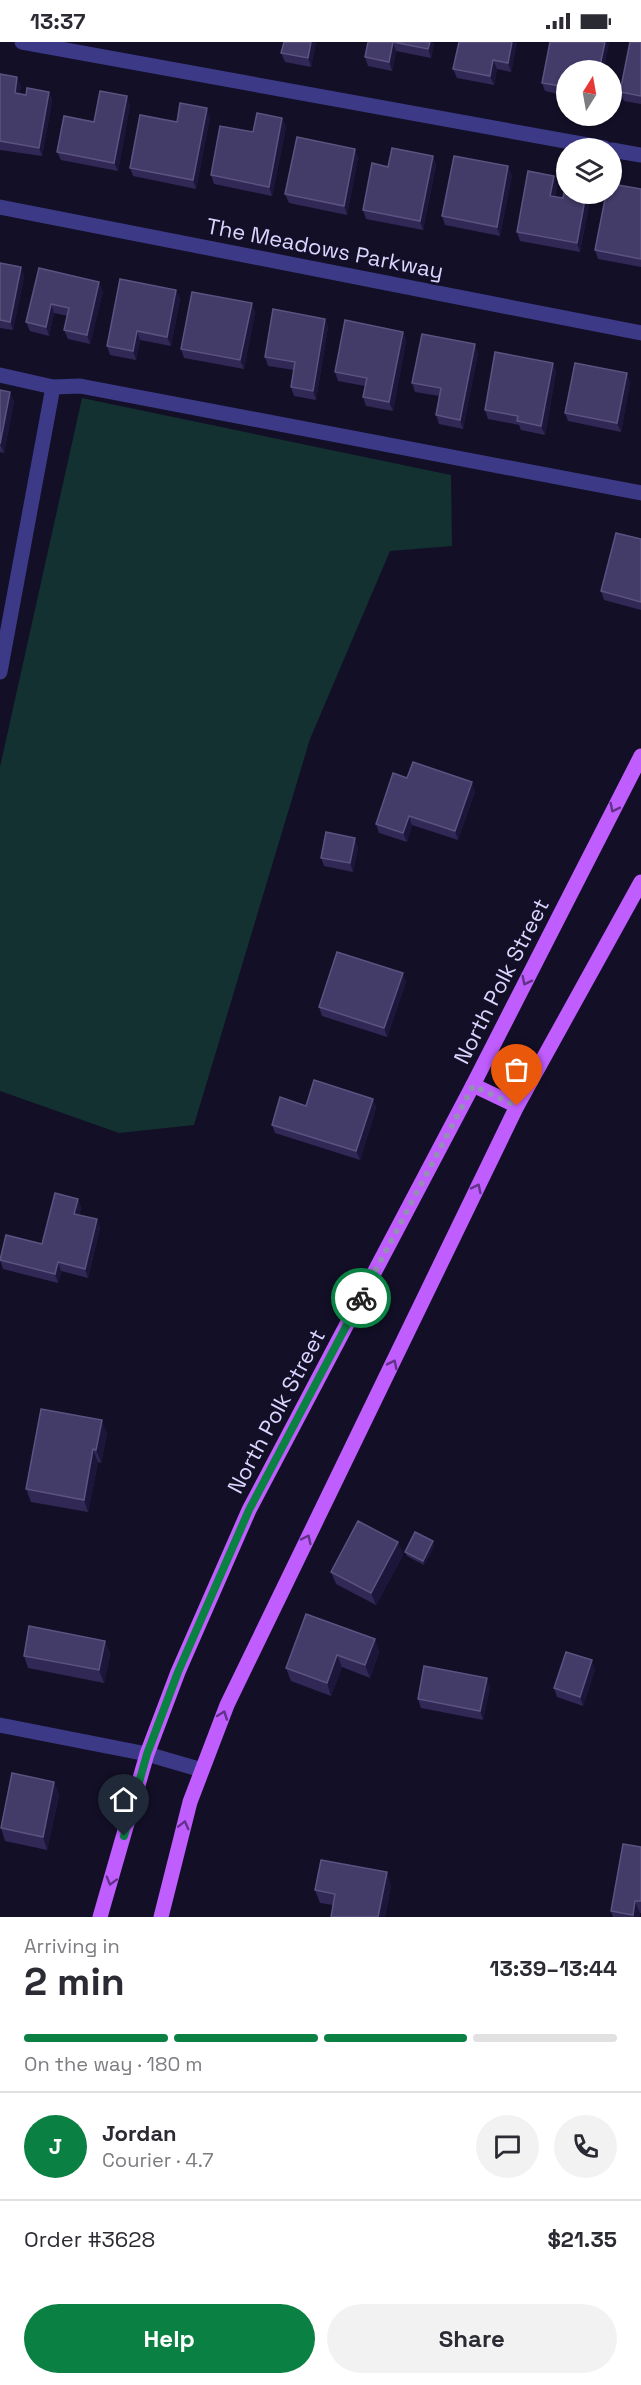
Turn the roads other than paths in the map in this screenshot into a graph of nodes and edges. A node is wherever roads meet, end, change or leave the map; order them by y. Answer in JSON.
{"nodes":[{"id":1,"x":22,"y":42,"type":"edge"},
{"id":2,"x":556,"y":139,"type":"edge"},
{"id":3,"x":622,"y":152,"type":"edge"},
{"id":4,"x":641,"y":155,"type":"edge"},
{"id":5,"x":0,"y":207,"type":"edge"},
{"id":6,"x":641,"y":333,"type":"edge"},
{"id":7,"x":0,"y":375,"type":"edge"},
{"id":8,"x":52,"y":387,"type":"junction"},
{"id":9,"x":641,"y":493,"type":"edge"},
{"id":10,"x":0,"y":672,"type":"edge"},
{"id":11,"x":641,"y":756,"type":"edge"},
{"id":12,"x":641,"y":882,"type":"edge"},
{"id":13,"x":473,"y":1086,"type":"junction"},
{"id":14,"x":517,"y":1106,"type":"junction"},
{"id":15,"x":0,"y":1725,"type":"edge"},
{"id":16,"x":147,"y":1754,"type":"junction"},
{"id":17,"x":202,"y":1770,"type":"junction"},
{"id":18,"x":100,"y":1917,"type":"edge"},
{"id":19,"x":161,"y":1917,"type":"edge"}],
"edges":[{"from":1,"to":2,"type":"street"},
{"from":3,"to":4,"type":"street"},
{"from":5,"to":6,"type":"street","name":"The Meadows Parkway"},
{"from":7,"to":8,"type":"street"},
{"from":8,"to":9,"type":"street"},
{"from":8,"to":10,"type":"street"},
{"from":11,"to":13,"type":"main road","name":"North Polk Street","one_way":true},
{"from":12,"to":14,"type":"main road"},
{"from":13,"to":14,"type":"main road"},
{"from":13,"to":16,"type":"main road","name":"North Polk Street"},
{"from":17,"to":14,"type":"main road","one_way":true},
{"from":15,"to":16,"type":"street"},
{"from":16,"to":17,"type":"street"},
{"from":16,"to":18,"type":"main road","name":"North Polk Street","one_way":true},
{"from":19,"to":17,"type":"main road","one_way":true}]}
